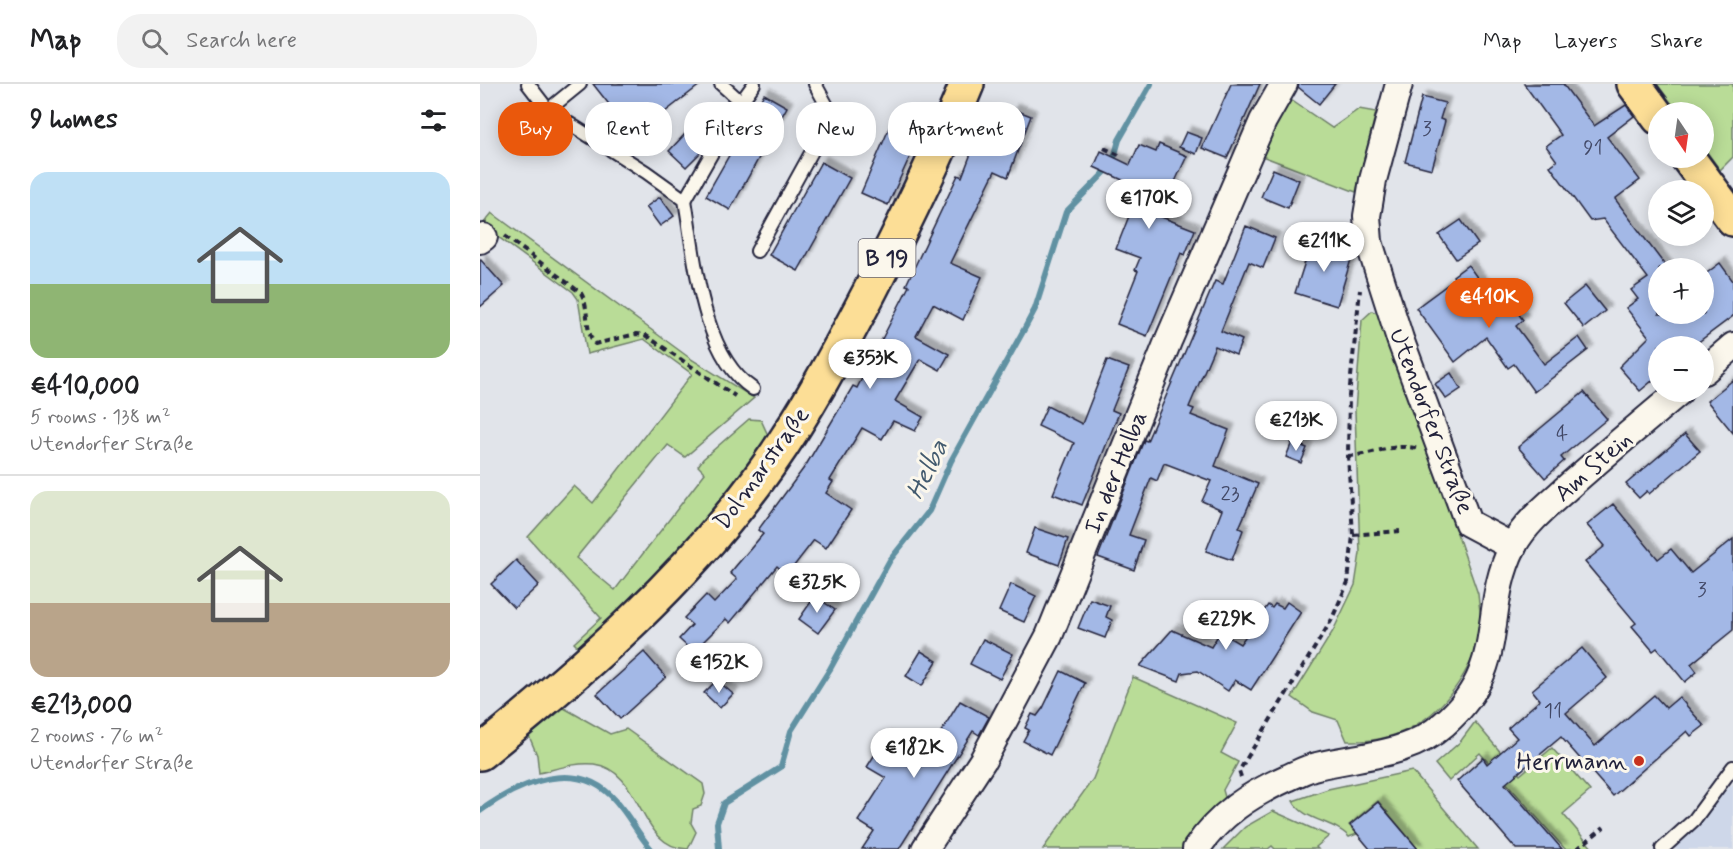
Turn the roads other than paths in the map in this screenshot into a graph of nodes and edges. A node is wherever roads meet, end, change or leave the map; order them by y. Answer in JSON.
{"nodes":[{"id":1,"x":528,"y":84,"type":"edge"},
{"id":2,"x":580,"y":84,"type":"edge"},
{"id":3,"x":720,"y":84,"type":"edge"},
{"id":4,"x":754,"y":84,"type":"edge"},
{"id":5,"x":815,"y":84,"type":"edge"},
{"id":6,"x":967,"y":84,"type":"edge"},
{"id":7,"x":1284,"y":84,"type":"edge"},
{"id":8,"x":1399,"y":84,"type":"edge"},
{"id":9,"x":1635,"y":84,"type":"edge"},
{"id":10,"x":542,"y":102,"type":"edge"},
{"id":11,"x":558,"y":102,"type":"edge"},
{"id":12,"x":741,"y":102,"type":"joint"},
{"id":13,"x":1648,"y":102,"type":"edge"},
{"id":14,"x":573,"y":126,"type":"edge"},
{"id":15,"x":710,"y":156,"type":"edge"},
{"id":16,"x":1695,"y":168,"type":"edge"},
{"id":17,"x":685,"y":200,"type":"junction"},
{"id":18,"x":1733,"y":219,"type":"edge"},
{"id":19,"x":758,"y":251,"type":"dead end"},
{"id":20,"x":1733,"y":346,"type":"edge"},
{"id":21,"x":1714,"y":362,"type":"edge"},
{"id":22,"x":753,"y":389,"type":"dead end"},
{"id":23,"x":1667,"y":402,"type":"edge"},
{"id":24,"x":1513,"y":547,"type":"junction"},
{"id":25,"x":480,"y":753,"type":"edge"},
{"id":26,"x":1733,"y":767,"type":"edge"},
{"id":27,"x":925,"y":849,"type":"edge"},
{"id":28,"x":1196,"y":849,"type":"edge"},
{"id":29,"x":1662,"y":849,"type":"edge"}],
"edges":[{"from":1,"to":10,"type":"lane"},
{"from":2,"to":11,"type":"lane"},
{"from":3,"to":12,"type":"lane"},
{"from":4,"to":12,"type":"lane"},
{"from":5,"to":19,"type":"lane"},
{"from":6,"to":25,"type":"main road","name":"Dolmarstraße","number":"B 19"},
{"from":7,"to":27,"type":"street","name":"In der Helba"},
{"from":8,"to":24,"type":"street","name":"Utendorfer Straße"},
{"from":9,"to":13,"type":"main road"},
{"from":14,"to":17,"type":"lane"},
{"from":15,"to":17,"type":"lane"},
{"from":16,"to":18,"type":"main road"},
{"from":17,"to":22,"type":"lane"},
{"from":20,"to":21,"type":"street"},
{"from":23,"to":24,"type":"street","name":"Am Stein"},
{"from":24,"to":28,"type":"street"},
{"from":26,"to":29,"type":"lane"}]}
